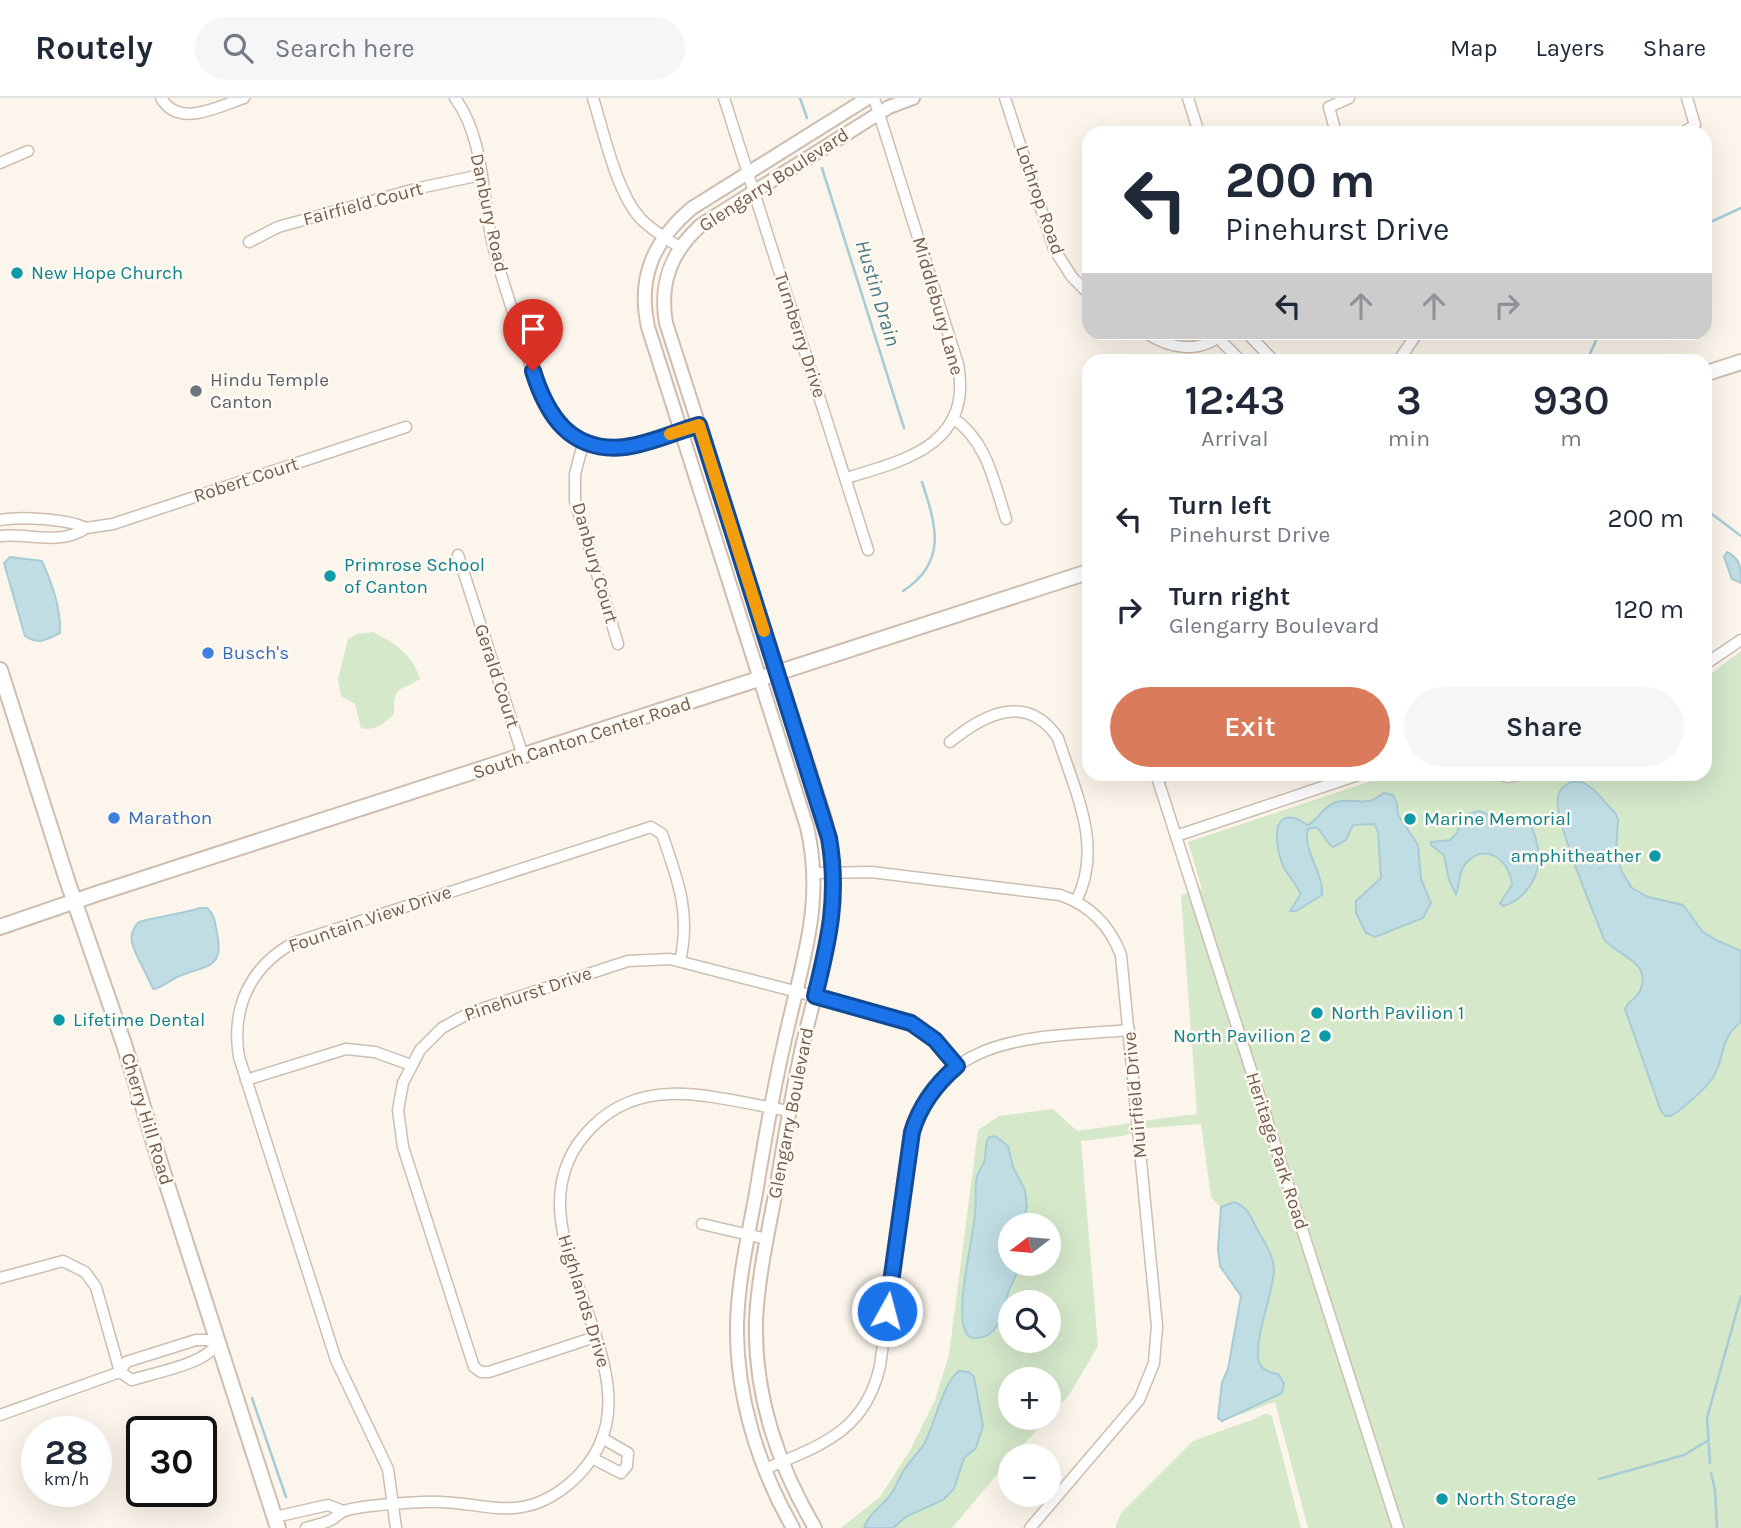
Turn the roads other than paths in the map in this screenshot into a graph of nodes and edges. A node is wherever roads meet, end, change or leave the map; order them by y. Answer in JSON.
{"nodes":[{"id":1,"x":161,"y":98,"type":"edge"},
{"id":2,"x":244,"y":98,"type":"edge"},
{"id":3,"x":455,"y":98,"type":"edge"},
{"id":4,"x":593,"y":98,"type":"edge"},
{"id":5,"x":724,"y":98,"type":"edge"},
{"id":6,"x":868,"y":98,"type":"edge"},
{"id":7,"x":874,"y":98,"type":"edge"},
{"id":8,"x":912,"y":98,"type":"edge"},
{"id":9,"x":1005,"y":98,"type":"edge"},
{"id":10,"x":1188,"y":98,"type":"edge"},
{"id":11,"x":1349,"y":98,"type":"edge"},
{"id":12,"x":1687,"y":98,"type":"edge"},
{"id":13,"x":878,"y":114,"type":"junction"},
{"id":14,"x":1197,"y":126,"type":"edge"},
{"id":15,"x":1334,"y":126,"type":"edge"},
{"id":16,"x":1693,"y":126,"type":"edge"},
{"id":17,"x":28,"y":151,"type":"dead end"},
{"id":18,"x":0,"y":163,"type":"edge"},
{"id":19,"x":748,"y":173,"type":"junction"},
{"id":20,"x":481,"y":175,"type":"junction"},
{"id":21,"x":754,"y":191,"type":"junction"},
{"id":22,"x":664,"y":236,"type":"junction"},
{"id":23,"x":248,"y":242,"type":"dead end"},
{"id":24,"x":680,"y":247,"type":"junction"},
{"id":25,"x":1082,"y":287,"type":"edge"},
{"id":26,"x":669,"y":330,"type":"junction"},
{"id":27,"x":651,"y":336,"type":"junction"},
{"id":28,"x":1158,"y":340,"type":"edge"},
{"id":29,"x":1211,"y":340,"type":"edge"},
{"id":30,"x":1225,"y":340,"type":"edge"},
{"id":31,"x":1254,"y":340,"type":"edge"},
{"id":32,"x":1235,"y":354,"type":"edge"},
{"id":33,"x":1267,"y":354,"type":"edge"},
{"id":34,"x":1741,"y":362,"type":"edge"},
{"id":35,"x":1712,"y":371,"type":"edge"},
{"id":36,"x":953,"y":418,"type":"junction"},
{"id":37,"x":699,"y":425,"type":"junction"},
{"id":38,"x":406,"y":427,"type":"dead end"},
{"id":39,"x":681,"y":431,"type":"junction"},
{"id":40,"x":584,"y":440,"type":"junction"},
{"id":41,"x":713,"y":470,"type":"junction"},
{"id":42,"x":695,"y":476,"type":"junction"},
{"id":43,"x":846,"y":478,"type":"junction"},
{"id":44,"x":1006,"y":519,"type":"dead end"},
{"id":45,"x":0,"y":520,"type":"edge"},
{"id":46,"x":86,"y":528,"type":"junction"},
{"id":47,"x":0,"y":536,"type":"edge"},
{"id":48,"x":868,"y":550,"type":"dead end"},
{"id":49,"x":458,"y":555,"type":"dead end"},
{"id":50,"x":1082,"y":574,"type":"edge"},
{"id":51,"x":750,"y":587,"type":"junction"},
{"id":52,"x":733,"y":592,"type":"junction"},
{"id":53,"x":1741,"y":639,"type":"edge"},
{"id":54,"x":618,"y":644,"type":"dead end"},
{"id":55,"x":1712,"y":659,"type":"edge"},
{"id":56,"x":0,"y":670,"type":"edge"},
{"id":57,"x":778,"y":674,"type":"junction"},
{"id":58,"x":760,"y":680,"type":"junction"},
{"id":59,"x":950,"y":742,"type":"dead end"},
{"id":60,"x":523,"y":756,"type":"junction"},
{"id":61,"x":1158,"y":781,"type":"edge"},
{"id":62,"x":1340,"y":781,"type":"edge"},
{"id":63,"x":819,"y":800,"type":"junction"},
{"id":64,"x":800,"y":806,"type":"junction"},
{"id":65,"x":1176,"y":836,"type":"junction"},
{"id":66,"x":833,"y":871,"type":"junction"},
{"id":67,"x":814,"y":873,"type":"junction"},
{"id":68,"x":75,"y":901,"type":"junction"},
{"id":69,"x":1076,"y":901,"type":"junction"},
{"id":70,"x":0,"y":927,"type":"edge"},
{"id":71,"x":680,"y":961,"type":"junction"},
{"id":72,"x":797,"y":991,"type":"junction"},
{"id":73,"x":815,"y":996,"type":"junction"},
{"id":74,"x":1129,"y":1030,"type":"junction"},
{"id":75,"x":411,"y":1065,"type":"junction"},
{"id":76,"x":957,"y":1066,"type":"junction"},
{"id":77,"x":246,"y":1080,"type":"junction"},
{"id":78,"x":770,"y":1108,"type":"junction"},
{"id":79,"x":789,"y":1111,"type":"junction"},
{"id":80,"x":702,"y":1224,"type":"dead end"},
{"id":81,"x":748,"y":1236,"type":"junction"},
{"id":82,"x":767,"y":1239,"type":"junction"},
{"id":83,"x":0,"y":1278,"type":"edge"},
{"id":84,"x":596,"y":1337,"type":"junction"},
{"id":85,"x":218,"y":1343,"type":"junction"},
{"id":86,"x":738,"y":1346,"type":"junction"},
{"id":87,"x":757,"y":1346,"type":"junction"},
{"id":88,"x":146,"y":1356,"type":"junction"},
{"id":89,"x":120,"y":1373,"type":"junction"},
{"id":90,"x":151,"y":1374,"type":"junction"},
{"id":91,"x":0,"y":1415,"type":"edge"},
{"id":92,"x":602,"y":1438,"type":"junction"},
{"id":93,"x":592,"y":1458,"type":"junction"},
{"id":94,"x":782,"y":1461,"type":"junction"},
{"id":95,"x":765,"y":1469,"type":"junction"},
{"id":96,"x":394,"y":1504,"type":"junction"},
{"id":97,"x":343,"y":1511,"type":"junction"},
{"id":98,"x":276,"y":1523,"type":"edge"},
{"id":99,"x":306,"y":1528,"type":"edge"},
{"id":100,"x":396,"y":1528,"type":"edge"},
{"id":101,"x":793,"y":1528,"type":"edge"},
{"id":102,"x":815,"y":1528,"type":"edge"},
{"id":103,"x":1031,"y":1528,"type":"edge"},
{"id":104,"x":1398,"y":1528,"type":"edge"}],
"edges":[{"from":1,"to":2,"type":"street"},
{"from":3,"to":20,"type":"street","name":"Danbury Road"},
{"from":4,"to":22,"type":"street"},
{"from":5,"to":19,"type":"street","name":"Turnberry Drive"},
{"from":6,"to":19,"type":"street","name":"Glengarry Boulevard"},
{"from":7,"to":13,"type":"street","name":"Middlebury Lane"},
{"from":8,"to":13,"type":"street","name":"Glengarry Boulevard"},
{"from":9,"to":25,"type":"street","name":"Lothrop Road"},
{"from":10,"to":14,"type":"street"},
{"from":11,"to":15,"type":"street"},
{"from":12,"to":16,"type":"street"},
{"from":13,"to":21,"type":"street","name":"Glengarry Boulevard"},
{"from":13,"to":36,"type":"street","name":"Middlebury Lane"},
{"from":17,"to":18,"type":"street"},
{"from":19,"to":21,"type":"street","name":"Turnberry Drive"},
{"from":19,"to":22,"type":"street","name":"Glengarry Boulevard"},
{"from":20,"to":23,"type":"street","name":"Fairfield Court"},
{"from":20,"to":40,"type":"street","name":"Danbury Road"},
{"from":21,"to":24,"type":"street","name":"Glengarry Boulevard"},
{"from":21,"to":43,"type":"street","name":"Turnberry Drive"},
{"from":22,"to":24,"type":"street"},
{"from":22,"to":27,"type":"street","name":"Glengarry Boulevard"},
{"from":24,"to":26,"type":"street","name":"Glengarry Boulevard"},
{"from":26,"to":27,"type":"street"},
{"from":26,"to":37,"type":"street","name":"Glengarry Boulevard"},
{"from":27,"to":39,"type":"street","name":"Glengarry Boulevard"},
{"from":28,"to":29,"type":"street"},
{"from":30,"to":32,"type":"street"},
{"from":31,"to":33,"type":"street"},
{"from":34,"to":35,"type":"main road"},
{"from":36,"to":43,"type":"street","name":"Middlebury Lane"},
{"from":36,"to":44,"type":"street"},
{"from":37,"to":39,"type":"street","name":"Danbury Road"},
{"from":37,"to":41,"type":"street","name":"Glengarry Boulevard"},
{"from":38,"to":46,"type":"street","name":"Robert Court"},
{"from":39,"to":40,"type":"street","name":"Danbury Road"},
{"from":39,"to":42,"type":"street","name":"Glengarry Boulevard"},
{"from":40,"to":54,"type":"street","name":"Danbury Court"},
{"from":41,"to":42,"type":"street"},
{"from":41,"to":51,"type":"street","name":"Glengarry Boulevard"},
{"from":42,"to":52,"type":"street","name":"Glengarry Boulevard"},
{"from":43,"to":48,"type":"street","name":"Turnberry Drive"},
{"from":45,"to":46,"type":"street","name":"Robert Court"},
{"from":46,"to":47,"type":"street","name":"Robert Court"},
{"from":49,"to":60,"type":"street","name":"Gerald Court"},
{"from":50,"to":57,"type":"main road","name":"South Canton Center Road"},
{"from":51,"to":52,"type":"street"},
{"from":51,"to":57,"type":"street","name":"Glengarry Boulevard"},
{"from":52,"to":58,"type":"street","name":"Glengarry Boulevard"},
{"from":53,"to":55,"type":"street"},
{"from":56,"to":68,"type":"main road","name":"Cherry Hill Road"},
{"from":57,"to":58,"type":"main road","name":"South Canton Center Road"},
{"from":57,"to":63,"type":"street","name":"Glengarry Boulevard"},
{"from":58,"to":60,"type":"main road","name":"South Canton Center Road"},
{"from":58,"to":64,"type":"street","name":"Glengarry Boulevard"},
{"from":59,"to":69,"type":"street"},
{"from":60,"to":68,"type":"main road","name":"South Canton Center Road"},
{"from":61,"to":65,"type":"street","name":"Heritage Park Road"},
{"from":62,"to":65,"type":"street"},
{"from":63,"to":64,"type":"street"},
{"from":63,"to":66,"type":"street","name":"Glengarry Boulevard"},
{"from":64,"to":67,"type":"street","name":"Glengarry Boulevard"},
{"from":65,"to":104,"type":"street","name":"Heritage Park Road"},
{"from":66,"to":67,"type":"street","name":"Muirfield Drive"},
{"from":66,"to":69,"type":"street","name":"Muirfield Drive"},
{"from":66,"to":73,"type":"street","name":"Glengarry Boulevard"},
{"from":67,"to":72,"type":"street","name":"Glengarry Boulevard"},
{"from":68,"to":70,"type":"main road","name":"South Canton Center Road"},
{"from":68,"to":85,"type":"main road","name":"Cherry Hill Road"},
{"from":69,"to":74,"type":"street","name":"Muirfield Drive"},
{"from":71,"to":72,"type":"street","name":"Pinehurst Drive"},
{"from":71,"to":75,"type":"street","name":"Pinehurst Drive"},
{"from":71,"to":77,"type":"street","name":"Fountain View Drive"},
{"from":72,"to":73,"type":"street","name":"Pinehurst Drive"},
{"from":72,"to":78,"type":"street","name":"Glengarry Boulevard"},
{"from":73,"to":76,"type":"street","name":"Pinehurst Drive"},
{"from":73,"to":79,"type":"street","name":"Glengarry Boulevard"},
{"from":74,"to":76,"type":"street"},
{"from":74,"to":103,"type":"street","name":"Muirfield Drive"},
{"from":75,"to":77,"type":"street"},
{"from":75,"to":84,"type":"street","name":"Pinehurst Drive"},
{"from":76,"to":94,"type":"street"},
{"from":77,"to":96,"type":"street","name":"Fountain View Drive"},
{"from":78,"to":79,"type":"street","name":"Highlands Drive"},
{"from":78,"to":81,"type":"street","name":"Glengarry Boulevard"},
{"from":78,"to":84,"type":"street","name":"Highlands Drive"},
{"from":79,"to":82,"type":"street","name":"Glengarry Boulevard"},
{"from":80,"to":81,"type":"street"},
{"from":81,"to":82,"type":"street"},
{"from":81,"to":86,"type":"street","name":"Glengarry Boulevard"},
{"from":82,"to":87,"type":"street","name":"Glengarry Boulevard"},
{"from":83,"to":89,"type":"street"},
{"from":84,"to":92,"type":"street","name":"Highlands Drive"},
{"from":85,"to":88,"type":"street"},
{"from":85,"to":90,"type":"street"},
{"from":85,"to":98,"type":"main road","name":"Cherry Hill Road"},
{"from":86,"to":87,"type":"street"},
{"from":86,"to":95,"type":"street","name":"Glengarry Boulevard"},
{"from":87,"to":94,"type":"street","name":"Glengarry Boulevard"},
{"from":88,"to":89,"type":"street"},
{"from":88,"to":90,"type":"street"},
{"from":89,"to":90,"type":"street"},
{"from":89,"to":91,"type":"street"},
{"from":92,"to":93,"type":"street","name":"Highlands Drive"},
{"from":92,"to":93,"type":"street"},
{"from":93,"to":96,"type":"street","name":"Highlands Drive"},
{"from":94,"to":95,"type":"street"},
{"from":94,"to":102,"type":"street","name":"Glengarry Boulevard"},
{"from":95,"to":101,"type":"street","name":"Glengarry Boulevard"},
{"from":96,"to":97,"type":"street","name":"Highlands Drive"},
{"from":96,"to":100,"type":"street","name":"Fountain View Drive"},
{"from":97,"to":98,"type":"street","name":"Highlands Drive"},
{"from":97,"to":99,"type":"street","name":"Highlands Drive"}]}
